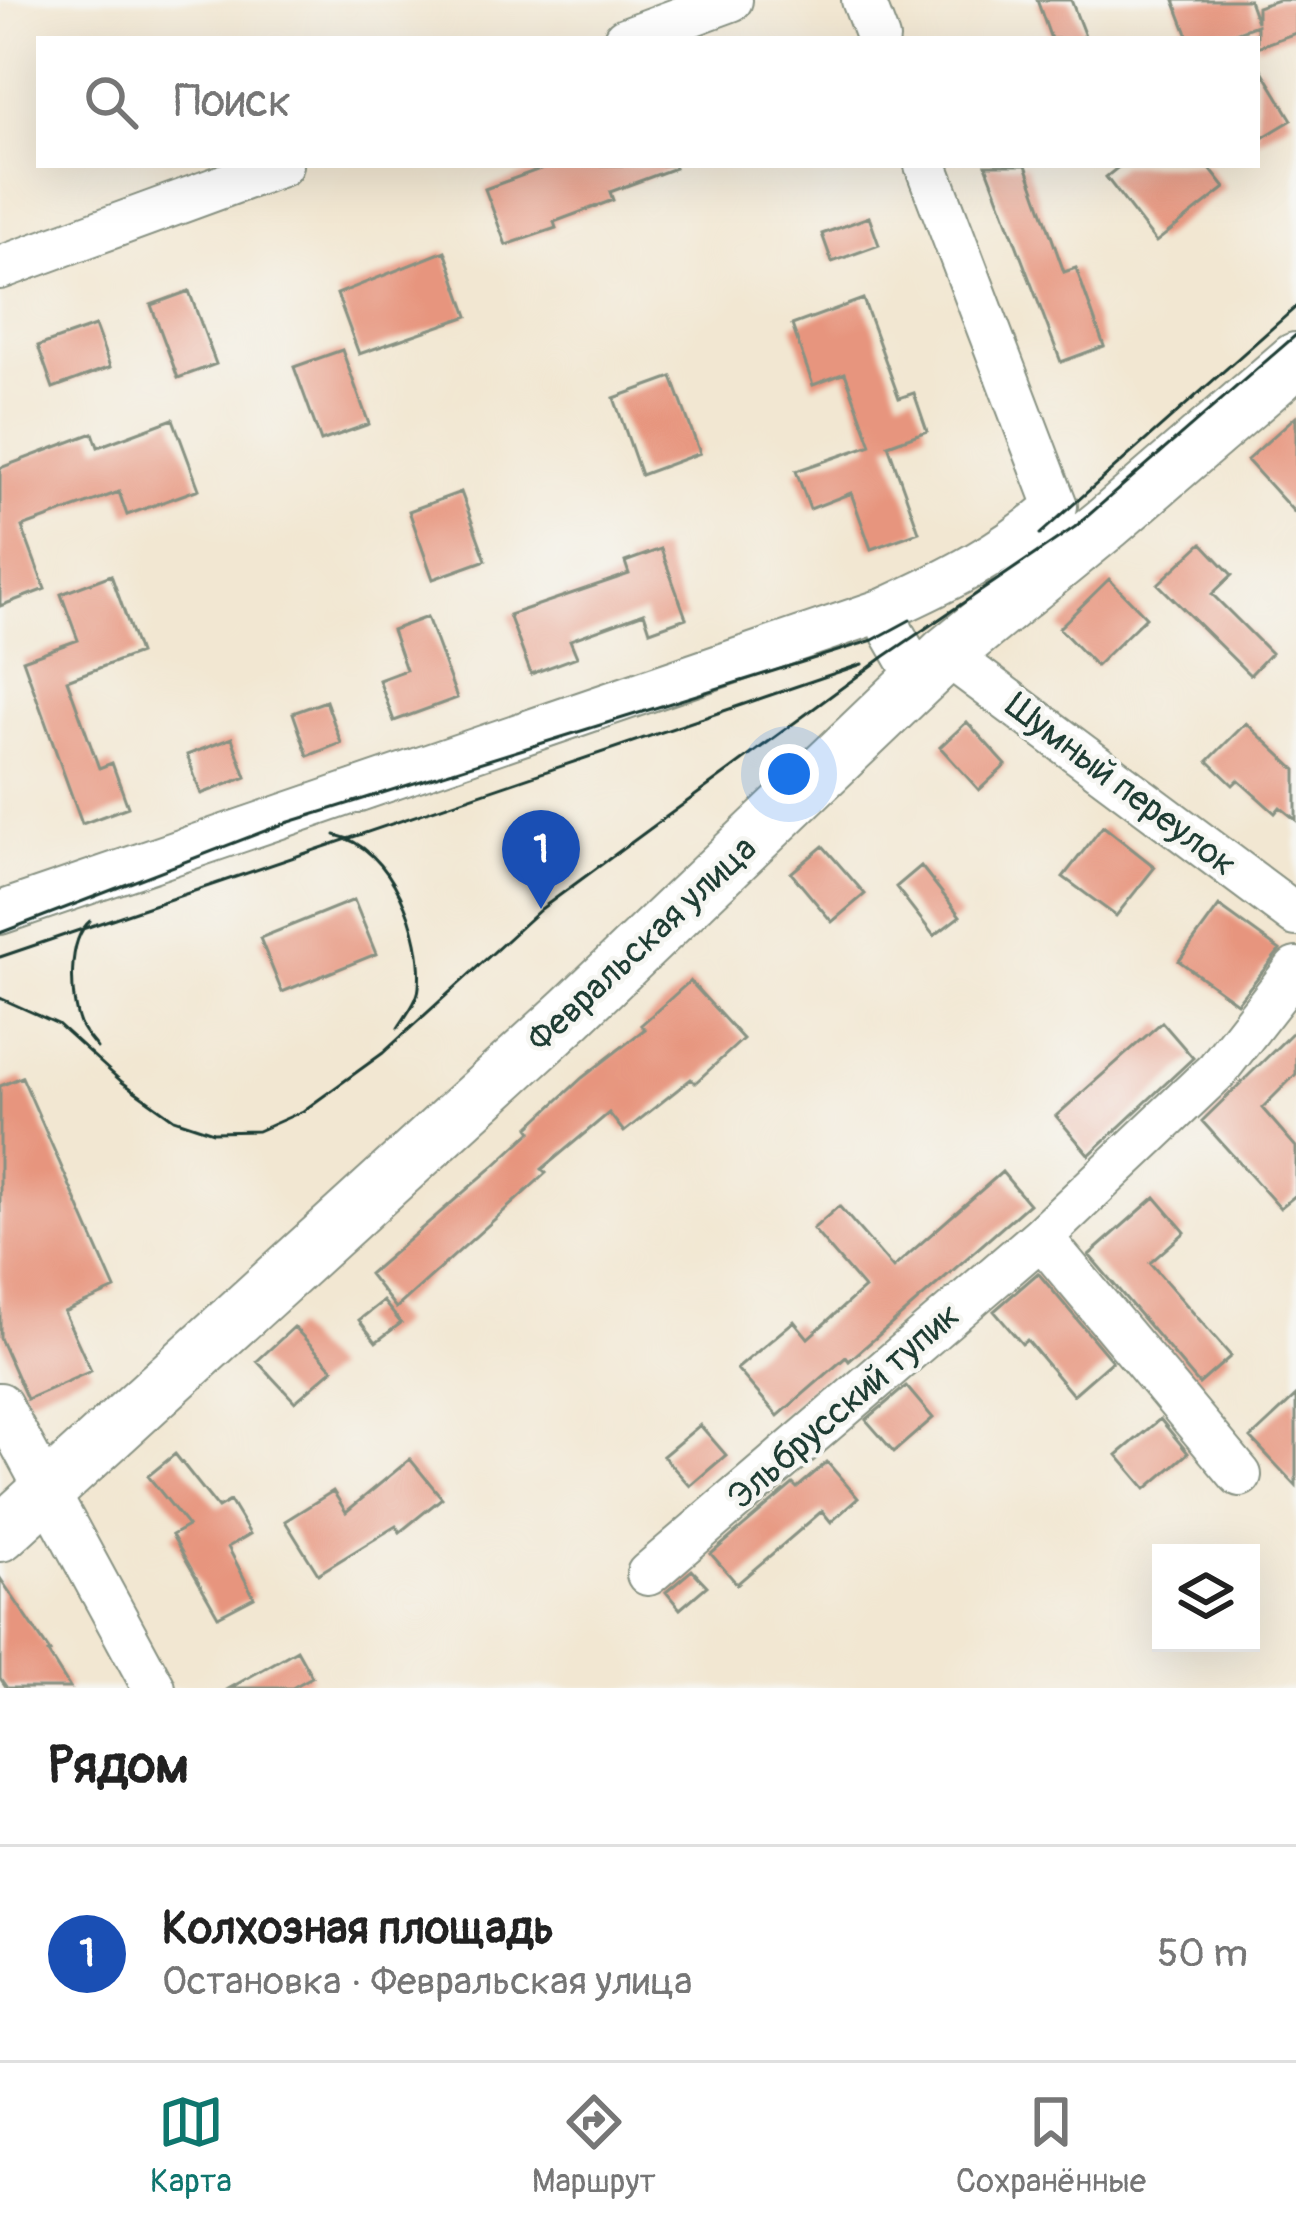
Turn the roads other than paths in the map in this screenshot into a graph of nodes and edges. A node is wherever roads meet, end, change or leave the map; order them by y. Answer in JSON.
{"nodes":[{"id":1,"x":731,"y":0,"type":"edge"},
{"id":2,"x":863,"y":0,"type":"edge"},
{"id":3,"x":633,"y":36,"type":"edge"},
{"id":4,"x":877,"y":36,"type":"edge"},
{"id":5,"x":273,"y":168,"type":"edge"},
{"id":6,"x":927,"y":168,"type":"edge"},
{"id":7,"x":0,"y":268,"type":"edge"},
{"id":8,"x":1296,"y":360,"type":"edge"},
{"id":9,"x":886,"y":609,"type":"junction"},
{"id":10,"x":932,"y":667,"type":"junction"},
{"id":11,"x":0,"y":913,"type":"edge"},
{"id":12,"x":1296,"y":915,"type":"edge"},
{"id":13,"x":1296,"y":969,"type":"edge"},
{"id":14,"x":1041,"y":1238,"type":"junction"},
{"id":15,"x":0,"y":1405,"type":"edge"},
{"id":16,"x":1240,"y":1475,"type":"dead end"},
{"id":17,"x":48,"y":1487,"type":"junction"},
{"id":18,"x":0,"y":1534,"type":"edge"},
{"id":19,"x":648,"y":1574,"type":"dead end"},
{"id":20,"x":154,"y":1688,"type":"edge"}],
"edges":[{"from":1,"to":3,"type":"street"},
{"from":2,"to":4,"type":"street"},
{"from":5,"to":7,"type":"street"},
{"from":6,"to":9,"type":"street"},
{"from":8,"to":10,"type":"street","name":"Февральская улица"},
{"from":9,"to":10,"type":"street"},
{"from":9,"to":11,"type":"street"},
{"from":10,"to":12,"type":"street","name":"Шумный переулок"},
{"from":10,"to":17,"type":"street","name":"Февральская улица"},
{"from":13,"to":14,"type":"street","name":"Эльбрусский тупик"},
{"from":14,"to":16,"type":"street"},
{"from":14,"to":19,"type":"street","name":"Эльбрусский тупик"},
{"from":15,"to":17,"type":"street"},
{"from":17,"to":18,"type":"street","name":"Февральская улица"},
{"from":17,"to":20,"type":"street"}]}
